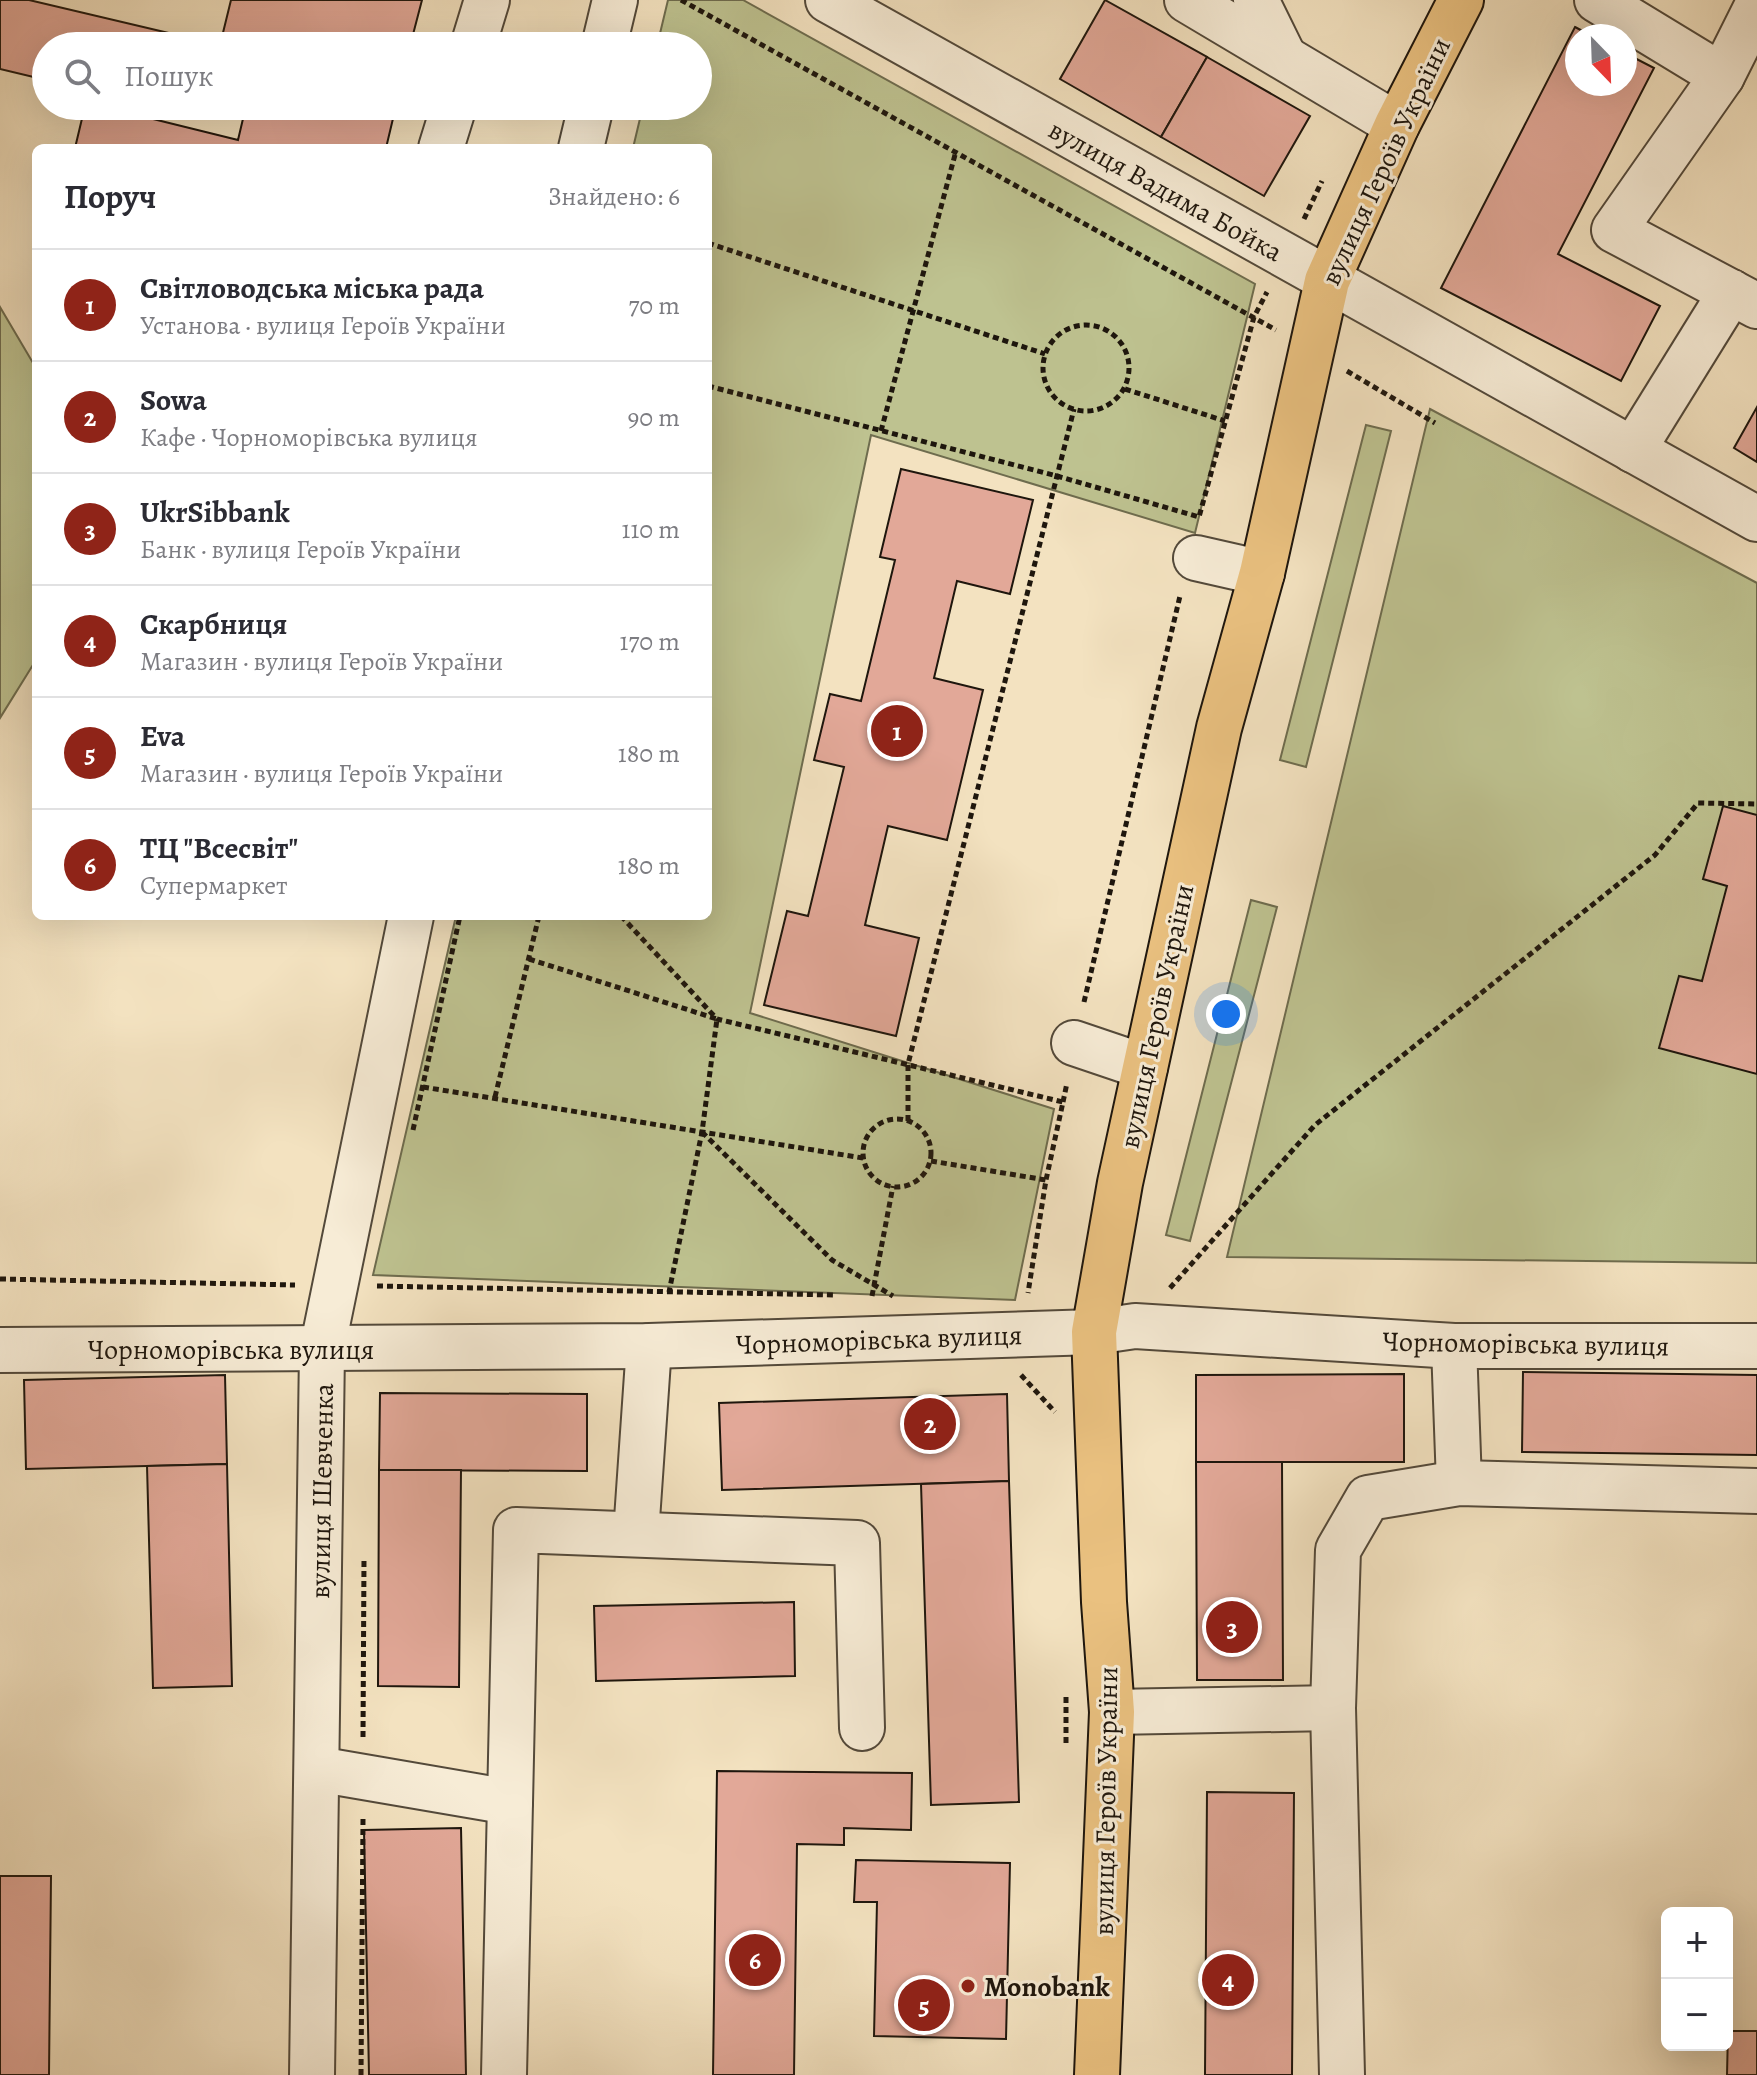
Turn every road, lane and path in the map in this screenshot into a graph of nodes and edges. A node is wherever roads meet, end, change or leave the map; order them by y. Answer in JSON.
{"nodes":[{"id":1,"x":487,"y":0,"type":"edge"},
{"id":2,"x":615,"y":0,"type":"edge"},
{"id":3,"x":681,"y":0,"type":"edge"},
{"id":4,"x":828,"y":0,"type":"edge"},
{"id":5,"x":1187,"y":0,"type":"edge"},
{"id":6,"x":1256,"y":0,"type":"edge"},
{"id":7,"x":1461,"y":0,"type":"edge"},
{"id":8,"x":1597,"y":0,"type":"edge"},
{"id":9,"x":1757,"y":6,"type":"edge"},
{"id":10,"x":879,"y":12,"type":"edge"},
{"id":11,"x":477,"y":32,"type":"edge"},
{"id":12,"x":607,"y":32,"type":"edge"},
{"id":13,"x":1284,"y":57,"type":"junction"},
{"id":14,"x":1722,"y":76,"type":"junction"},
{"id":15,"x":450,"y":120,"type":"edge"},
{"id":16,"x":588,"y":120,"type":"edge"},
{"id":17,"x":1397,"y":125,"type":"junction"},
{"id":18,"x":442,"y":144,"type":"edge"},
{"id":19,"x":582,"y":144,"type":"edge"},
{"id":20,"x":956,"y":151,"type":"junction"},
{"id":21,"x":1327,"y":173,"type":"dead end"},
{"id":22,"x":712,"y":244,"type":"edge"},
{"id":23,"x":1284,"y":257,"type":"junction"},
{"id":24,"x":1327,"y":281,"type":"junction"},
{"id":25,"x":1744,"y":299,"type":"edge"},
{"id":26,"x":913,"y":311,"type":"junction"},
{"id":27,"x":1254,"y":317,"type":"junction"},
{"id":28,"x":1311,"y":350,"type":"junction"},
{"id":29,"x":1045,"y":354,"type":"junction"},
{"id":30,"x":712,"y":387,"type":"edge"},
{"id":31,"x":1125,"y":389,"type":"junction"},
{"id":32,"x":1074,"y":409,"type":"junction"},
{"id":33,"x":1225,"y":421,"type":"junction"},
{"id":34,"x":1435,"y":423,"type":"dead end"},
{"id":35,"x":881,"y":431,"type":"junction"},
{"id":36,"x":1633,"y":450,"type":"junction"},
{"id":37,"x":1057,"y":476,"type":"junction"},
{"id":38,"x":1757,"y":519,"type":"edge"},
{"id":39,"x":1193,"y":548,"type":"junction"},
{"id":40,"x":1262,"y":573,"type":"junction"},
{"id":41,"x":1757,"y":804,"type":"edge"},
{"id":42,"x":410,"y":920,"type":"edge"},
{"id":43,"x":459,"y":920,"type":"edge"},
{"id":44,"x":538,"y":920,"type":"edge"},
{"id":45,"x":625,"y":920,"type":"edge"},
{"id":46,"x":529,"y":959,"type":"junction"},
{"id":47,"x":717,"y":1019,"type":"junction"},
{"id":48,"x":1074,"y":1043,"type":"junction"},
{"id":49,"x":908,"y":1064,"type":"junction"},
{"id":50,"x":1145,"y":1067,"type":"junction"},
{"id":51,"x":423,"y":1087,"type":"junction"},
{"id":52,"x":495,"y":1097,"type":"junction"},
{"id":53,"x":1063,"y":1102,"type":"junction"},
{"id":54,"x":908,"y":1121,"type":"junction"},
{"id":55,"x":702,"y":1132,"type":"junction"},
{"id":56,"x":413,"y":1133,"type":"dead end"},
{"id":57,"x":863,"y":1158,"type":"junction"},
{"id":58,"x":931,"y":1161,"type":"junction"},
{"id":59,"x":1046,"y":1180,"type":"junction"},
{"id":60,"x":893,"y":1186,"type":"junction"},
{"id":61,"x":383,"y":1271,"type":"dead end"},
{"id":62,"x":0,"y":1279,"type":"edge"},
{"id":63,"x":873,"y":1284,"type":"junction"},
{"id":64,"x":336,"y":1286,"type":"junction"},
{"id":65,"x":379,"y":1286,"type":"junction"},
{"id":66,"x":669,"y":1292,"type":"junction"},
{"id":67,"x":841,"y":1295,"type":"dead end"},
{"id":68,"x":856,"y":1296,"type":"dead end"},
{"id":69,"x":872,"y":1296,"type":"junction"},
{"id":70,"x":893,"y":1296,"type":"junction"},
{"id":71,"x":908,"y":1297,"type":"dead end"},
{"id":72,"x":1115,"y":1329,"type":"junction"},
{"id":73,"x":1025,"y":1334,"type":"junction"},
{"id":74,"x":649,"y":1346,"type":"junction"},
{"id":75,"x":1454,"y":1346,"type":"junction"},
{"id":76,"x":1757,"y":1346,"type":"edge"},
{"id":77,"x":365,"y":1349,"type":"junction"},
{"id":78,"x":0,"y":1350,"type":"edge"},
{"id":79,"x":322,"y":1350,"type":"junction"},
{"id":80,"x":1058,"y":1416,"type":"dead end"},
{"id":81,"x":1459,"y":1483,"type":"junction"},
{"id":82,"x":1757,"y":1491,"type":"edge"},
{"id":83,"x":636,"y":1534,"type":"junction"},
{"id":84,"x":364,"y":1555,"type":"dead end"},
{"id":85,"x":1066,"y":1695,"type":"dead end"},
{"id":86,"x":1333,"y":1708,"type":"junction"},
{"id":87,"x":1112,"y":1712,"type":"junction"},
{"id":88,"x":862,"y":1728,"type":"dead end"},
{"id":89,"x":1065,"y":1759,"type":"dead end"},
{"id":90,"x":317,"y":1769,"type":"junction"},
{"id":91,"x":363,"y":1777,"type":"junction"},
{"id":92,"x":510,"y":1802,"type":"junction"},
{"id":93,"x":312,"y":2075,"type":"edge"},
{"id":94,"x":361,"y":2075,"type":"edge"},
{"id":95,"x":504,"y":2075,"type":"edge"},
{"id":96,"x":1097,"y":2075,"type":"edge"},
{"id":97,"x":1342,"y":2075,"type":"edge"}],
"edges":[{"from":1,"to":11,"type":"street"},
{"from":2,"to":12,"type":"street"},
{"from":3,"to":20,"type":"path"},
{"from":4,"to":10,"type":"street","name":"вулиця Вадима Бойка"},
{"from":5,"to":13,"type":"street"},
{"from":6,"to":13,"type":"street"},
{"from":7,"to":17,"type":"main road","name":"вулиця Героїв України"},
{"from":8,"to":14,"type":"street"},
{"from":9,"to":14,"type":"street"},
{"from":10,"to":23,"type":"street","name":"вулиця Вадима Бойка"},
{"from":13,"to":17,"type":"street"},
{"from":14,"to":25,"type":"street"},
{"from":15,"to":18,"type":"street"},
{"from":16,"to":19,"type":"street"},
{"from":17,"to":24,"type":"main road","name":"вулиця Героїв України"},
{"from":20,"to":26,"type":"path"},
{"from":20,"to":27,"type":"path"},
{"from":21,"to":23,"type":"path"},
{"from":22,"to":26,"type":"path"},
{"from":23,"to":24,"type":"street","name":"вулиця Вадима Бойка"},
{"from":23,"to":27,"type":"path"},
{"from":24,"to":28,"type":"main road","name":"вулиця Героїв України"},
{"from":24,"to":36,"type":"street","name":"вулиця Вадима Бойка"},
{"from":25,"to":36,"type":"street"},
{"from":26,"to":29,"type":"path"},
{"from":26,"to":35,"type":"path"},
{"from":27,"to":28,"type":"path"},
{"from":27,"to":33,"type":"path"},
{"from":28,"to":34,"type":"path"},
{"from":28,"to":40,"type":"main road","name":"вулиця Героїв України"},
{"from":29,"to":31,"type":"path"},
{"from":29,"to":32,"type":"path"},
{"from":30,"to":35,"type":"path"},
{"from":31,"to":32,"type":"path"},
{"from":31,"to":33,"type":"path"},
{"from":32,"to":37,"type":"path"},
{"from":33,"to":39,"type":"path"},
{"from":35,"to":37,"type":"path"},
{"from":36,"to":38,"type":"street","name":"вулиця Вадима Бойка"},
{"from":37,"to":39,"type":"path"},
{"from":37,"to":49,"type":"path"},
{"from":39,"to":40,"type":"street"},
{"from":39,"to":48,"type":"path"},
{"from":40,"to":50,"type":"main road","name":"вулиця Героїв України"},
{"from":41,"to":72,"type":"path"},
{"from":42,"to":64,"type":"street","name":"вулиця Шевченка"},
{"from":43,"to":51,"type":"path"},
{"from":44,"to":46,"type":"path"},
{"from":45,"to":47,"type":"path"},
{"from":46,"to":47,"type":"path"},
{"from":46,"to":52,"type":"path"},
{"from":47,"to":49,"type":"path"},
{"from":47,"to":55,"type":"path"},
{"from":48,"to":50,"type":"street"},
{"from":48,"to":53,"type":"path"},
{"from":49,"to":53,"type":"path"},
{"from":49,"to":54,"type":"path"},
{"from":50,"to":72,"type":"main road","name":"вулиця Героїв України"},
{"from":51,"to":52,"type":"path"},
{"from":51,"to":56,"type":"path"},
{"from":52,"to":55,"type":"path"},
{"from":53,"to":59,"type":"path"},
{"from":54,"to":57,"type":"path"},
{"from":54,"to":58,"type":"path"},
{"from":55,"to":57,"type":"path"},
{"from":55,"to":63,"type":"path"},
{"from":55,"to":66,"type":"path"},
{"from":57,"to":60,"type":"path"},
{"from":58,"to":59,"type":"path"},
{"from":58,"to":60,"type":"path"},
{"from":59,"to":73,"type":"path"},
{"from":60,"to":63,"type":"path"},
{"from":61,"to":65,"type":"path"},
{"from":62,"to":64,"type":"path"},
{"from":63,"to":69,"type":"path"},
{"from":63,"to":70,"type":"path"},
{"from":64,"to":65,"type":"path"},
{"from":64,"to":79,"type":"street","name":"вулиця Шевченка"},
{"from":65,"to":66,"type":"path"},
{"from":65,"to":77,"type":"path"},
{"from":66,"to":67,"type":"path"},
{"from":68,"to":69,"type":"path"},
{"from":69,"to":70,"type":"path"},
{"from":70,"to":71,"type":"path"},
{"from":72,"to":73,"type":"street","name":"Чорноморівська вулиця"},
{"from":72,"to":75,"type":"street","name":"Чорноморівська вулиця"},
{"from":72,"to":87,"type":"main road","name":"вулиця Героїв України"},
{"from":73,"to":74,"type":"street","name":"Чорноморівська вулиця"},
{"from":73,"to":80,"type":"path"},
{"from":74,"to":77,"type":"street","name":"Чорноморівська вулиця"},
{"from":74,"to":83,"type":"street"},
{"from":75,"to":76,"type":"street","name":"Чорноморівська вулиця"},
{"from":75,"to":81,"type":"street"},
{"from":77,"to":79,"type":"street","name":"Чорноморівська вулиця"},
{"from":78,"to":79,"type":"street","name":"Чорноморівська вулиця"},
{"from":79,"to":90,"type":"street","name":"вулиця Шевченка"},
{"from":81,"to":82,"type":"street"},
{"from":81,"to":86,"type":"street"},
{"from":83,"to":88,"type":"street"},
{"from":83,"to":92,"type":"street"},
{"from":84,"to":91,"type":"path"},
{"from":85,"to":89,"type":"path"},
{"from":86,"to":87,"type":"street"},
{"from":86,"to":97,"type":"street"},
{"from":87,"to":96,"type":"main road","name":"вулиця Героїв України"},
{"from":90,"to":91,"type":"street"},
{"from":90,"to":93,"type":"street","name":"вулиця Шевченка"},
{"from":91,"to":92,"type":"street"},
{"from":91,"to":94,"type":"path"},
{"from":92,"to":95,"type":"street"}]}
